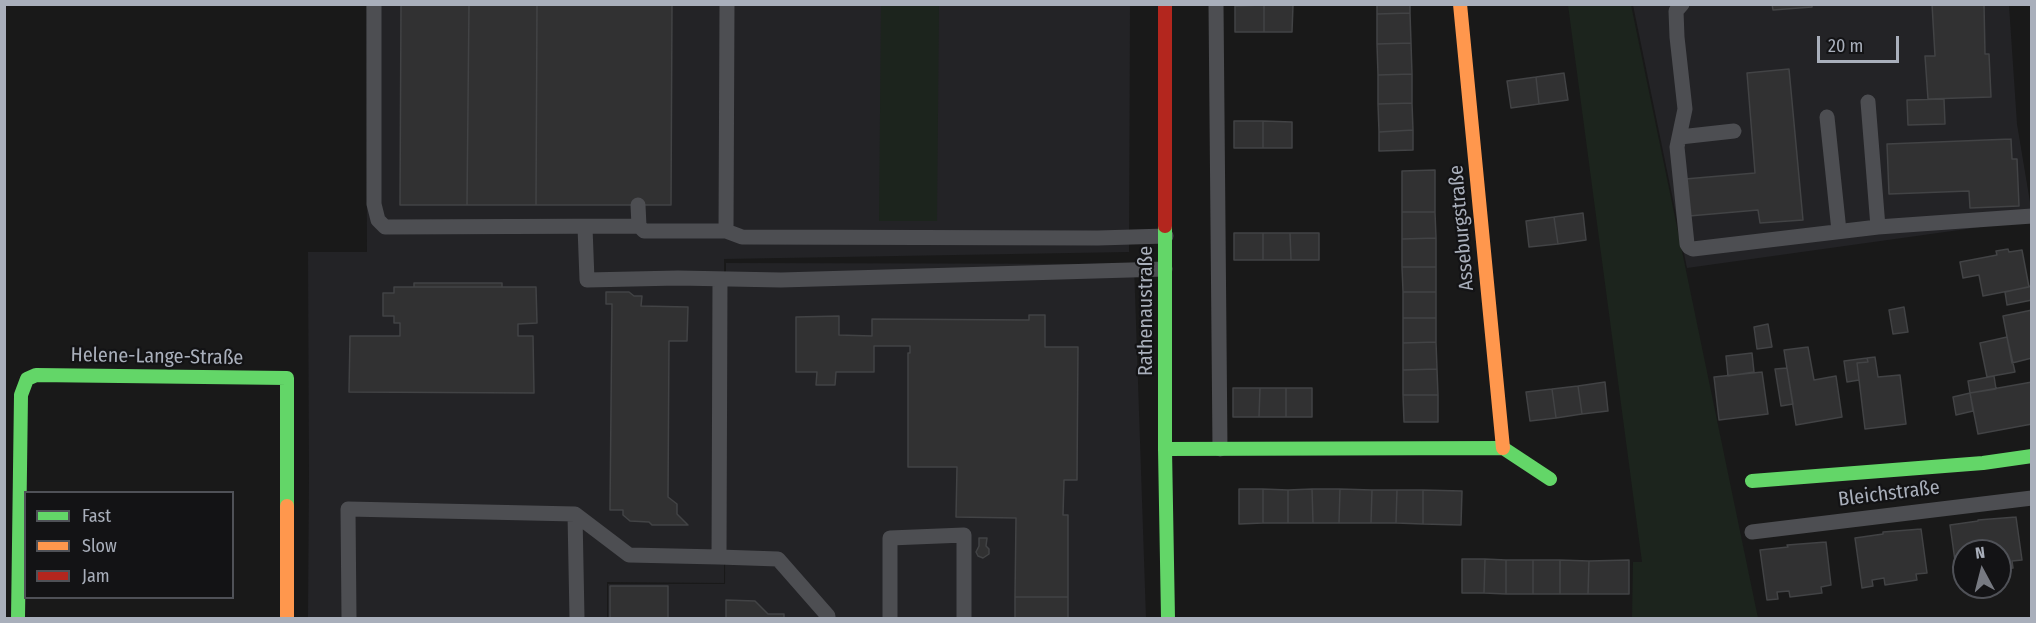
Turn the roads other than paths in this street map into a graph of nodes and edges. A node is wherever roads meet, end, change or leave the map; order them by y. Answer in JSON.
{"nodes":[{"id":1,"x":374,"y":4,"type":"edge"},
{"id":2,"x":727,"y":4,"type":"edge"},
{"id":3,"x":1165,"y":4,"type":"edge"},
{"id":4,"x":1216,"y":4,"type":"edge"},
{"id":5,"x":1460,"y":4,"type":"edge"},
{"id":6,"x":1682,"y":4,"type":"edge"},
{"id":7,"x":1868,"y":102,"type":"dead end"},
{"id":8,"x":1827,"y":117,"type":"dead end"},
{"id":9,"x":1734,"y":131,"type":"dead end"},
{"id":10,"x":1680,"y":137,"type":"junction"},
{"id":11,"x":638,"y":205,"type":"dead end"},
{"id":12,"x":2031,"y":216,"type":"edge"},
{"id":13,"x":639,"y":226,"type":"junction"},
{"id":14,"x":585,"y":227,"type":"junction"},
{"id":15,"x":1878,"y":227,"type":"junction"},
{"id":16,"x":726,"y":231,"type":"junction"},
{"id":17,"x":1839,"y":231,"type":"junction"},
{"id":18,"x":1166,"y":236,"type":"junction"},
{"id":19,"x":1166,"y":269,"type":"junction"},
{"id":20,"x":720,"y":279,"type":"junction"},
{"id":21,"x":1503,"y":448,"type":"junction"},
{"id":22,"x":1165,"y":449,"type":"junction"},
{"id":23,"x":1220,"y":449,"type":"junction"},
{"id":24,"x":2031,"y":456,"type":"edge"},
{"id":25,"x":1550,"y":479,"type":"dead end"},
{"id":26,"x":1752,"y":481,"type":"dead end"},
{"id":27,"x":2031,"y":498,"type":"edge"},
{"id":28,"x":575,"y":514,"type":"junction"},
{"id":29,"x":1752,"y":532,"type":"dead end"},
{"id":30,"x":719,"y":557,"type":"junction"},
{"id":31,"x":18,"y":618,"type":"edge"},
{"id":32,"x":287,"y":618,"type":"edge"},
{"id":33,"x":349,"y":618,"type":"edge"},
{"id":34,"x":577,"y":618,"type":"edge"},
{"id":35,"x":828,"y":618,"type":"edge"},
{"id":36,"x":890,"y":618,"type":"edge"},
{"id":37,"x":963,"y":618,"type":"edge"},
{"id":38,"x":1167,"y":618,"type":"edge"}],
"edges":[{"from":1,"to":14,"type":"lane"},
{"from":2,"to":16,"type":"lane"},
{"from":3,"to":18,"type":"street","name":"Rathenaustraße"},
{"from":4,"to":23,"type":"lane"},
{"from":5,"to":21,"type":"street","name":"Asseburgstraße"},
{"from":6,"to":10,"type":"lane"},
{"from":7,"to":15,"type":"lane"},
{"from":8,"to":17,"type":"lane"},
{"from":9,"to":10,"type":"lane"},
{"from":10,"to":17,"type":"lane"},
{"from":11,"to":13,"type":"lane"},
{"from":12,"to":15,"type":"lane"},
{"from":13,"to":14,"type":"lane"},
{"from":13,"to":16,"type":"lane"},
{"from":14,"to":20,"type":"lane"},
{"from":15,"to":17,"type":"lane"},
{"from":16,"to":18,"type":"lane"},
{"from":18,"to":19,"type":"street","name":"Rathenaustraße"},
{"from":19,"to":20,"type":"lane"},
{"from":19,"to":22,"type":"street","name":"Rathenaustraße"},
{"from":20,"to":30,"type":"lane"},
{"from":21,"to":23,"type":"street"},
{"from":21,"to":25,"type":"street"},
{"from":22,"to":23,"type":"street"},
{"from":22,"to":38,"type":"street","name":"Rathenaustraße"},
{"from":24,"to":26,"type":"street","name":"Bleichstraße"},
{"from":27,"to":29,"type":"lane","name":"Bleichstraße"},
{"from":28,"to":30,"type":"lane"},
{"from":28,"to":33,"type":"lane"},
{"from":28,"to":34,"type":"lane"},
{"from":30,"to":35,"type":"lane"},
{"from":31,"to":32,"type":"street","name":"Helene-Lange-Straße"},
{"from":36,"to":37,"type":"lane"}]}
